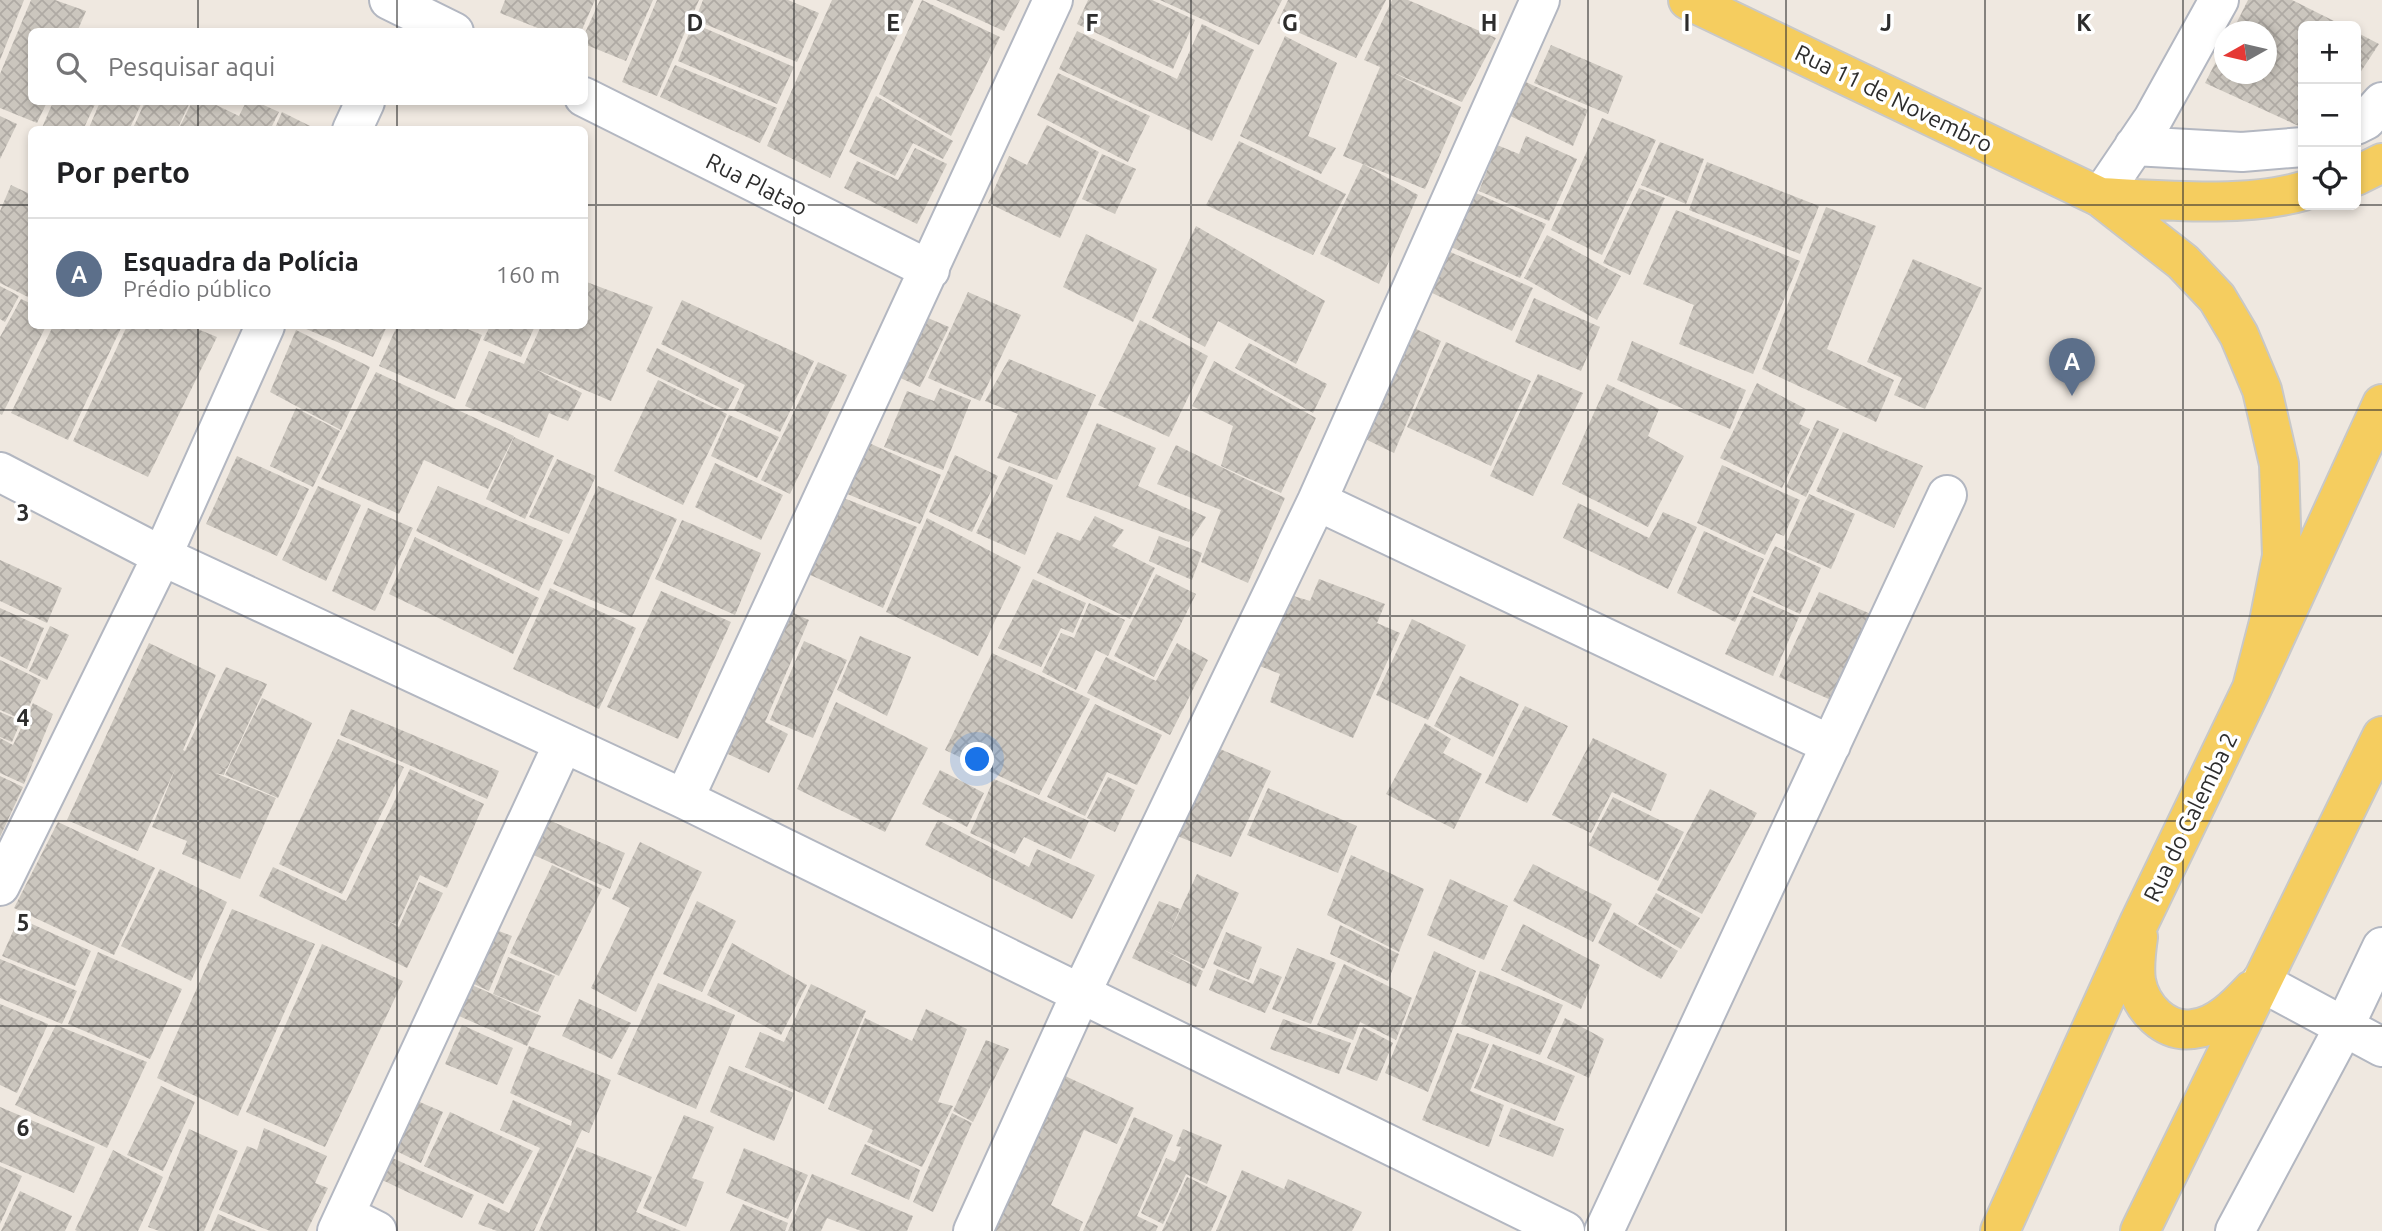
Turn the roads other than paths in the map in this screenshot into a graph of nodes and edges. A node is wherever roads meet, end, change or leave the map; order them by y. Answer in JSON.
{"nodes":[{"id":1,"x":1053,"y":0,"type":"edge"},
{"id":2,"x":1540,"y":0,"type":"edge"},
{"id":3,"x":1688,"y":0,"type":"edge"},
{"id":4,"x":2219,"y":0,"type":"edge"},
{"id":5,"x":400,"y":10,"type":"edge"},
{"id":6,"x":444,"y":28,"type":"edge"},
{"id":7,"x":588,"y":99,"type":"edge"},
{"id":8,"x":2382,"y":102,"type":"edge"},
{"id":9,"x":364,"y":105,"type":"edge"},
{"id":10,"x":2361,"y":122,"type":"edge"},
{"id":11,"x":354,"y":126,"type":"edge"},
{"id":12,"x":2134,"y":146,"type":"junction"},
{"id":13,"x":2298,"y":147,"type":"edge"},
{"id":14,"x":2382,"y":163,"type":"edge"},
{"id":15,"x":2361,"y":174,"type":"edge"},
{"id":16,"x":2298,"y":192,"type":"edge"},
{"id":17,"x":2100,"y":197,"type":"junction"},
{"id":18,"x":930,"y":270,"type":"junction"},
{"id":19,"x":264,"y":329,"type":"edge"},
{"id":20,"x":2382,"y":404,"type":"edge"},
{"id":21,"x":0,"y":472,"type":"edge"},
{"id":22,"x":1947,"y":495,"type":"dead end"},
{"id":23,"x":1317,"y":501,"type":"junction"},
{"id":24,"x":162,"y":556,"type":"junction"},
{"id":25,"x":2252,"y":688,"type":"junction"},
{"id":26,"x":2382,"y":736,"type":"edge"},
{"id":27,"x":563,"y":744,"type":"junction"},
{"id":28,"x":1831,"y":745,"type":"junction"},
{"id":29,"x":684,"y":799,"type":"junction"},
{"id":30,"x":0,"y":886,"type":"edge"},
{"id":31,"x":2140,"y":921,"type":"junction"},
{"id":32,"x":2382,"y":947,"type":"edge"},
{"id":33,"x":2261,"y":982,"type":"junction"},
{"id":34,"x":1081,"y":993,"type":"junction"},
{"id":35,"x":2344,"y":1027,"type":"junction"},
{"id":36,"x":2382,"y":1047,"type":"edge"},
{"id":37,"x":353,"y":1226,"type":"edge"},
{"id":38,"x":973,"y":1231,"type":"edge"},
{"id":39,"x":1565,"y":1231,"type":"edge"},
{"id":40,"x":1604,"y":1231,"type":"edge"},
{"id":41,"x":2000,"y":1231,"type":"edge"},
{"id":42,"x":2140,"y":1231,"type":"edge"},
{"id":43,"x":2235,"y":1231,"type":"edge"}],
"edges":[{"from":1,"to":18,"type":"street"},
{"from":2,"to":23,"type":"street"},
{"from":3,"to":17,"type":"main road","name":"Rua 11 de Novembro"},
{"from":4,"to":12,"type":"street"},
{"from":5,"to":6,"type":"street"},
{"from":7,"to":18,"type":"street","name":"Rua Platao"},
{"from":8,"to":10,"type":"street"},
{"from":9,"to":11,"type":"street"},
{"from":12,"to":13,"type":"street"},
{"from":12,"to":17,"type":"street"},
{"from":14,"to":15,"type":"main road"},
{"from":16,"to":17,"type":"main road"},
{"from":17,"to":25,"type":"main road"},
{"from":18,"to":29,"type":"street"},
{"from":19,"to":24,"type":"street"},
{"from":20,"to":25,"type":"main road","name":"Rua do Calemba 2"},
{"from":21,"to":24,"type":"street"},
{"from":22,"to":28,"type":"street"},
{"from":23,"to":28,"type":"street"},
{"from":23,"to":34,"type":"street"},
{"from":24,"to":27,"type":"street"},
{"from":24,"to":30,"type":"street"},
{"from":25,"to":31,"type":"main road","name":"Rua do Calemba 2"},
{"from":26,"to":33,"type":"main road"},
{"from":27,"to":29,"type":"street"},
{"from":27,"to":37,"type":"street"},
{"from":28,"to":40,"type":"street"},
{"from":29,"to":34,"type":"street"},
{"from":31,"to":33,"type":"main road"},
{"from":31,"to":41,"type":"main road","name":"Rua do Calemba 2"},
{"from":32,"to":35,"type":"street"},
{"from":33,"to":35,"type":"street"},
{"from":33,"to":42,"type":"main road"},
{"from":34,"to":38,"type":"street"},
{"from":34,"to":39,"type":"street"},
{"from":35,"to":36,"type":"street"},
{"from":35,"to":43,"type":"street"}]}
